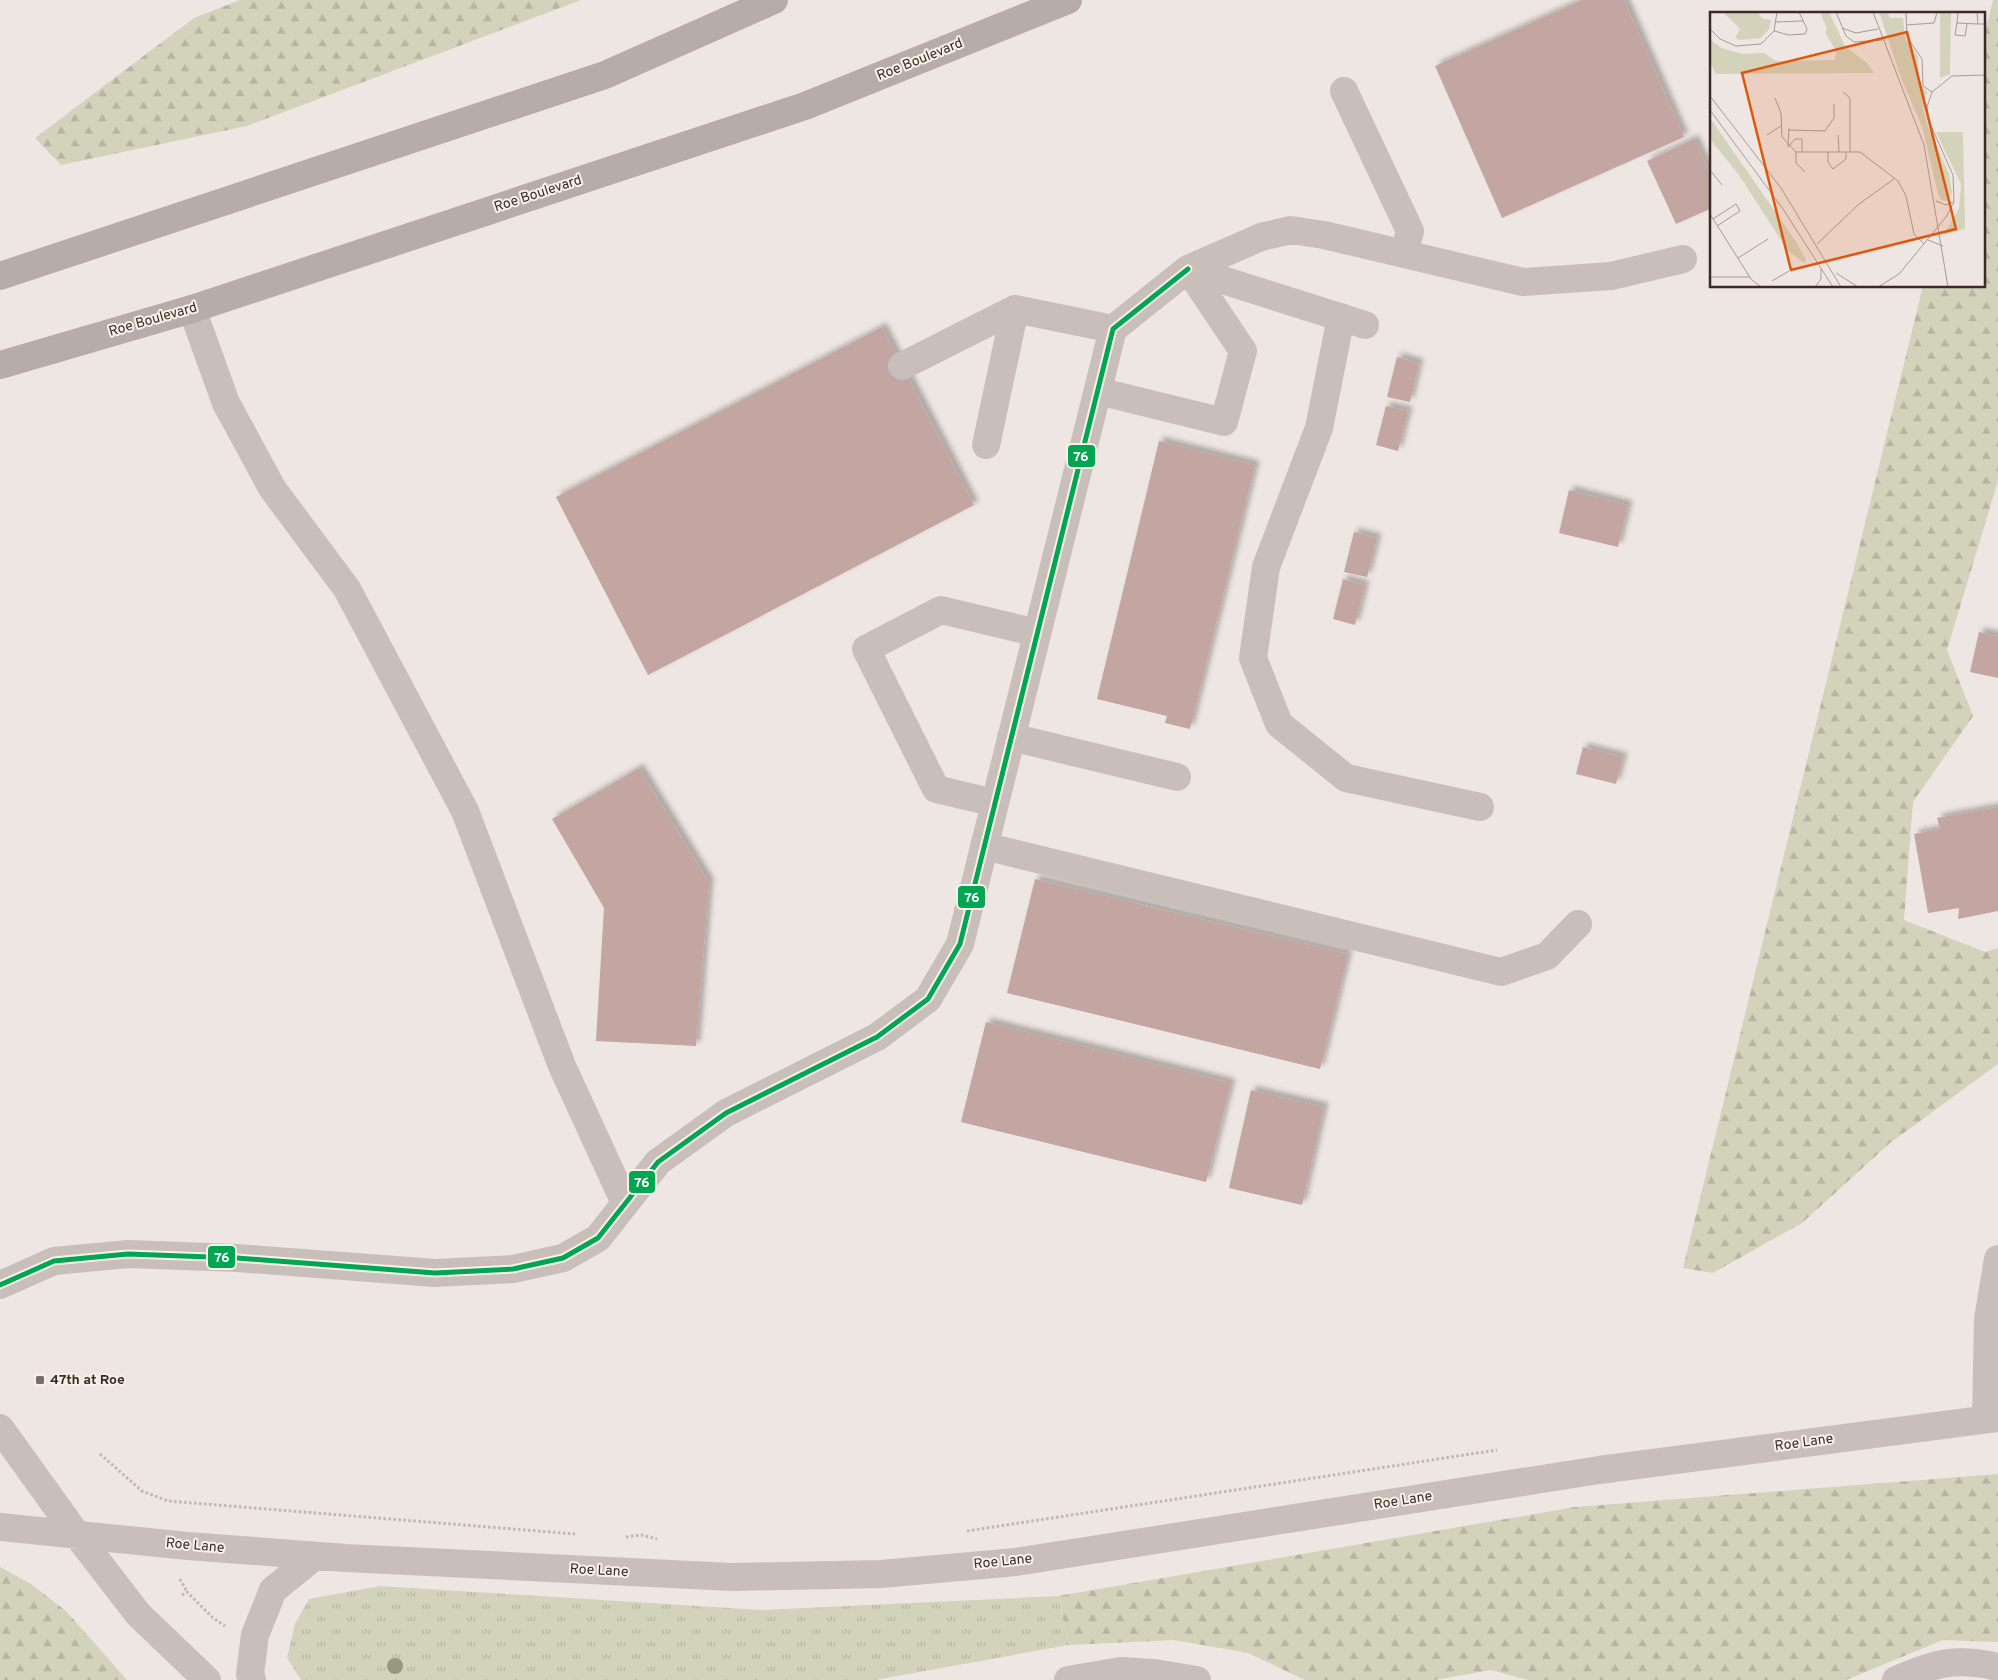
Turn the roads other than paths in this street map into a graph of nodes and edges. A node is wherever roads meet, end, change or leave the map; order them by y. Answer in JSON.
{"nodes":[{"id":1,"x":774,"y":0,"type":"edge"},
{"id":2,"x":1068,"y":0,"type":"edge"},
{"id":3,"x":1344,"y":91,"type":"dead end"},
{"id":4,"x":1404,"y":254,"type":"junction"},
{"id":5,"x":1683,"y":258,"type":"dead end"},
{"id":6,"x":1188,"y":269,"type":"junction"},
{"id":7,"x":0,"y":276,"type":"edge"},
{"id":8,"x":192,"y":309,"type":"junction"},
{"id":9,"x":1015,"y":309,"type":"junction"},
{"id":10,"x":1113,"y":329,"type":"junction"},
{"id":11,"x":0,"y":365,"type":"edge"},
{"id":12,"x":902,"y":366,"type":"dead end"},
{"id":13,"x":1098,"y":391,"type":"junction"},
{"id":14,"x":986,"y":444,"type":"dead end"},
{"id":15,"x":1037,"y":633,"type":"junction"},
{"id":16,"x":1011,"y":737,"type":"junction"},
{"id":17,"x":1177,"y":777,"type":"dead end"},
{"id":18,"x":995,"y":803,"type":"junction"},
{"id":19,"x":1480,"y":808,"type":"dead end"},
{"id":20,"x":984,"y":846,"type":"junction"},
{"id":21,"x":1578,"y":924,"type":"dead end"},
{"id":22,"x":625,"y":1203,"type":"junction"},
{"id":23,"x":1998,"y":1259,"type":"edge"},
{"id":24,"x":0,"y":1285,"type":"edge"},
{"id":25,"x":1993,"y":1318,"type":"edge"},
{"id":26,"x":1992,"y":1418,"type":"edge"},
{"id":27,"x":0,"y":1428,"type":"edge"},
{"id":28,"x":0,"y":1526,"type":"edge"},
{"id":29,"x":77,"y":1535,"type":"junction"},
{"id":30,"x":315,"y":1556,"type":"junction"},
{"id":31,"x":1998,"y":1667,"type":"edge"},
{"id":32,"x":208,"y":1680,"type":"edge"},
{"id":33,"x":252,"y":1680,"type":"edge"},
{"id":34,"x":1068,"y":1680,"type":"edge"},
{"id":35,"x":1197,"y":1680,"type":"edge"},
{"id":36,"x":1896,"y":1680,"type":"edge"}],
"edges":[{"from":1,"to":7,"type":"main road"},
{"from":2,"to":8,"type":"main road","name":"Roe Boulevard"},
{"from":3,"to":4,"type":"street"},
{"from":4,"to":5,"type":"street"},
{"from":4,"to":6,"type":"street"},
{"from":6,"to":10,"type":"street"},
{"from":6,"to":13,"type":"street"},
{"from":6,"to":19,"type":"street"},
{"from":8,"to":11,"type":"main road","name":"Roe Boulevard"},
{"from":8,"to":22,"type":"street"},
{"from":9,"to":10,"type":"street"},
{"from":9,"to":12,"type":"street"},
{"from":9,"to":14,"type":"street"},
{"from":10,"to":13,"type":"street"},
{"from":13,"to":15,"type":"street"},
{"from":15,"to":16,"type":"street"},
{"from":15,"to":18,"type":"street"},
{"from":16,"to":17,"type":"street"},
{"from":16,"to":18,"type":"street"},
{"from":18,"to":20,"type":"street"},
{"from":20,"to":21,"type":"street"},
{"from":20,"to":22,"type":"street"},
{"from":22,"to":24,"type":"street"},
{"from":23,"to":25,"type":"street"},
{"from":25,"to":26,"type":"street"},
{"from":26,"to":30,"type":"street","name":"Roe Lane"},
{"from":27,"to":29,"type":"street"},
{"from":28,"to":29,"type":"street","name":"Roe Lane"},
{"from":29,"to":30,"type":"street","name":"Roe Lane"},
{"from":29,"to":32,"type":"street"},
{"from":30,"to":33,"type":"street"},
{"from":31,"to":36,"type":"street"},
{"from":34,"to":35,"type":"street"}]}
